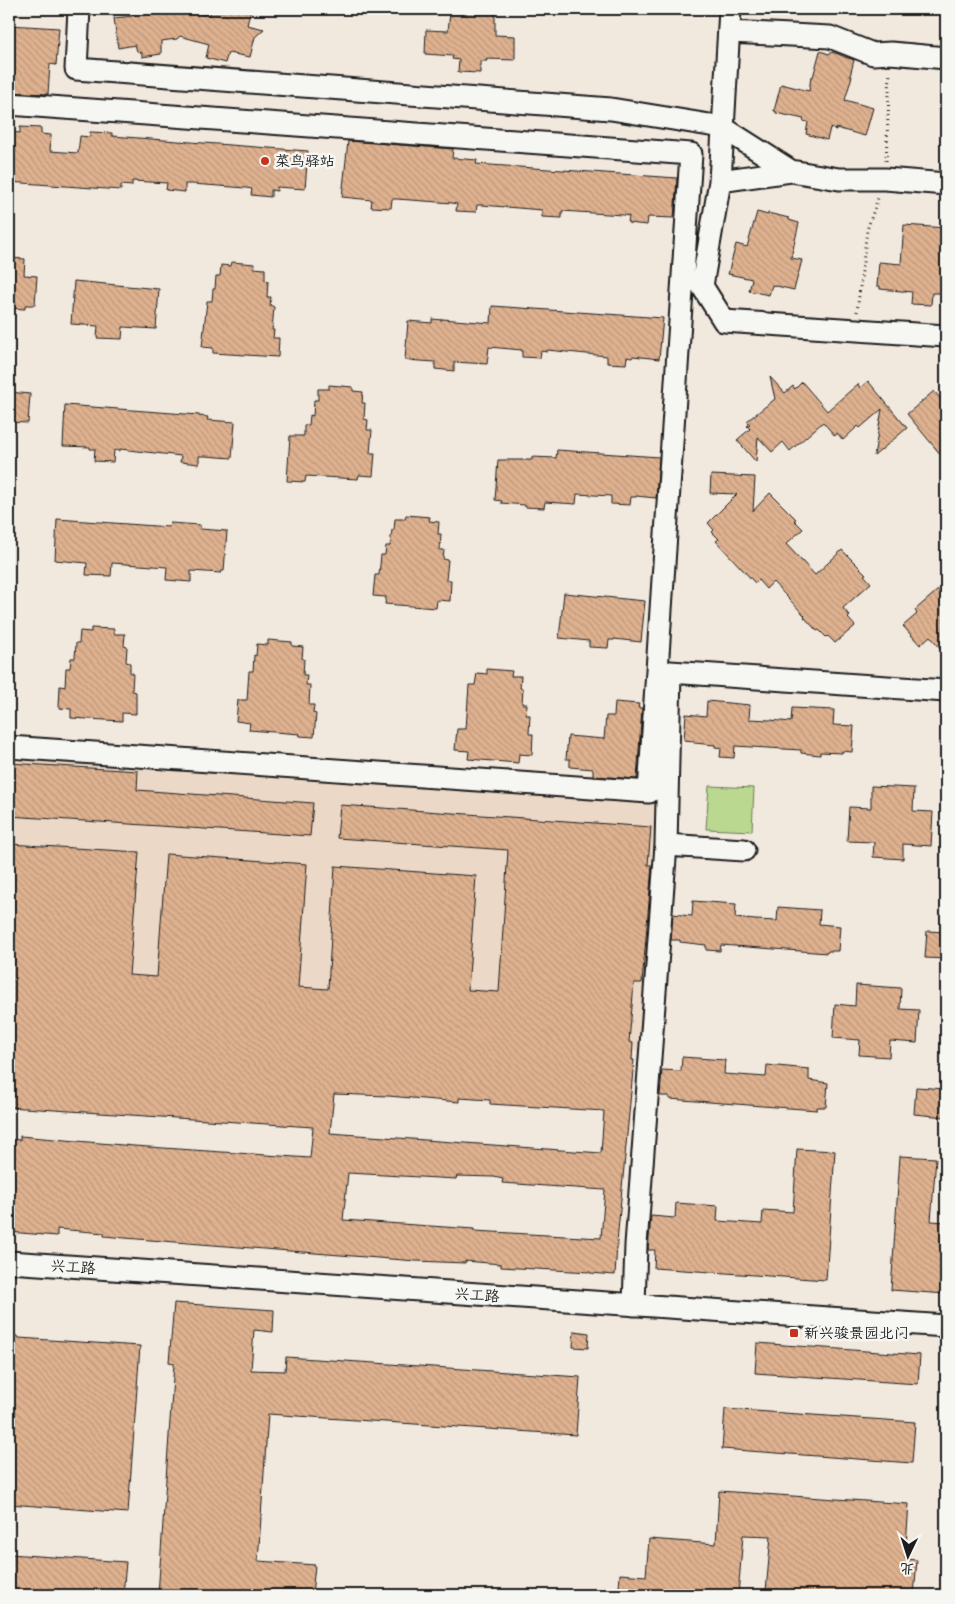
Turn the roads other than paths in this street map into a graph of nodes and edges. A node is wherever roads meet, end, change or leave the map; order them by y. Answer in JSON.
{"nodes":[{"id":1,"x":79,"y":9,"type":"edge"},
{"id":2,"x":730,"y":9,"type":"edge"},
{"id":3,"x":728,"y":32,"type":"junction"},
{"id":4,"x":946,"y":58,"type":"edge"},
{"id":5,"x":9,"y":104,"type":"edge"},
{"id":6,"x":722,"y":127,"type":"junction"},
{"id":7,"x":791,"y":171,"type":"junction"},
{"id":8,"x":720,"y":181,"type":"junction"},
{"id":9,"x":946,"y":184,"type":"edge"},
{"id":10,"x":946,"y":336,"type":"edge"},
{"id":11,"x":946,"y":691,"type":"edge"},
{"id":12,"x":9,"y":747,"type":"edge"},
{"id":13,"x":666,"y":845,"type":"junction"},
{"id":14,"x":744,"y":850,"type":"dead end"},
{"id":15,"x":9,"y":1262,"type":"edge"},
{"id":16,"x":634,"y":1305,"type":"junction"},
{"id":17,"x":946,"y":1326,"type":"edge"}],
"edges":[{"from":1,"to":6,"type":"street"},
{"from":2,"to":3,"type":"street"},
{"from":3,"to":4,"type":"street"},
{"from":3,"to":6,"type":"street"},
{"from":5,"to":12,"type":"street"},
{"from":6,"to":7,"type":"street"},
{"from":6,"to":8,"type":"street"},
{"from":7,"to":8,"type":"street"},
{"from":7,"to":9,"type":"street"},
{"from":8,"to":10,"type":"street"},
{"from":11,"to":13,"type":"street"},
{"from":13,"to":14,"type":"street"},
{"from":13,"to":16,"type":"street"},
{"from":15,"to":16,"type":"street","name":"兴工路"},
{"from":16,"to":17,"type":"street","name":"兴工路"}]}
